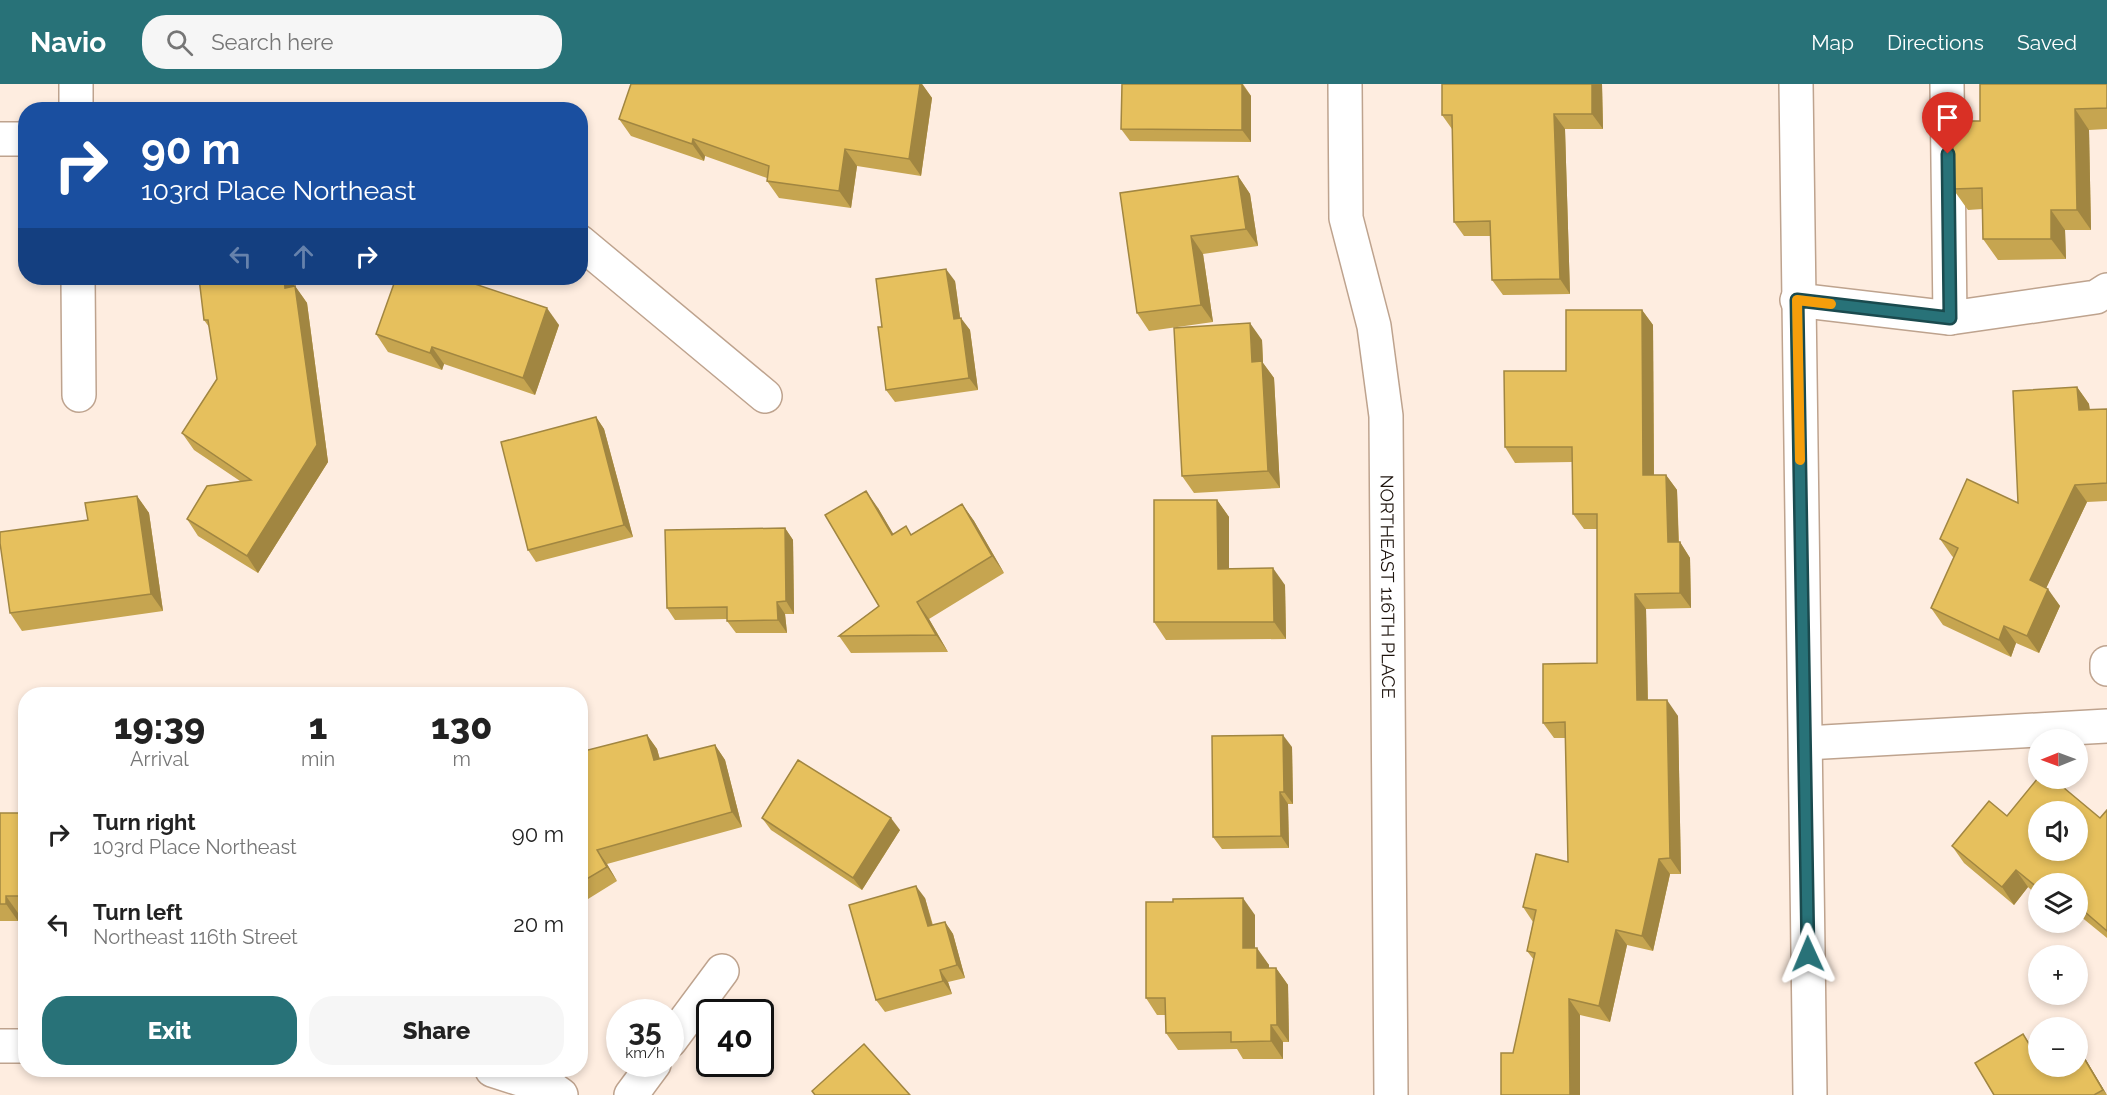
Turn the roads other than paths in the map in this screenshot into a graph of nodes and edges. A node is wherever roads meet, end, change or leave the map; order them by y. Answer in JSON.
{"nodes":[{"id":1,"x":76,"y":84,"type":"edge"},
{"id":2,"x":1345,"y":84,"type":"edge"},
{"id":3,"x":1796,"y":84,"type":"edge"},
{"id":4,"x":1947,"y":84,"type":"edge"},
{"id":5,"x":76,"y":102,"type":"edge"},
{"id":6,"x":0,"y":139,"type":"edge"},
{"id":7,"x":18,"y":139,"type":"edge"},
{"id":8,"x":588,"y":249,"type":"edge"},
{"id":9,"x":78,"y":285,"type":"edge"},
{"id":10,"x":2107,"y":290,"type":"edge"},
{"id":11,"x":1797,"y":300,"type":"junction"},
{"id":12,"x":1950,"y":318,"type":"junction"},
{"id":13,"x":79,"y":395,"type":"dead end"},
{"id":14,"x":765,"y":396,"type":"dead end"},
{"id":15,"x":2107,"y":663,"type":"edge"},
{"id":16,"x":2107,"y":669,"type":"edge"},
{"id":17,"x":2107,"y":726,"type":"edge"},
{"id":18,"x":1806,"y":743,"type":"junction"},
{"id":19,"x":722,"y":971,"type":"dead end"},
{"id":20,"x":684,"y":1022,"type":"edge"},
{"id":21,"x":0,"y":1046,"type":"edge"},
{"id":22,"x":18,"y":1046,"type":"edge"},
{"id":23,"x":514,"y":1077,"type":"edge"},
{"id":24,"x":644,"y":1077,"type":"edge"},
{"id":25,"x":561,"y":1095,"type":"edge"},
{"id":26,"x":631,"y":1095,"type":"edge"},
{"id":27,"x":1391,"y":1095,"type":"edge"},
{"id":28,"x":1810,"y":1095,"type":"edge"}],
"edges":[{"from":1,"to":5,"type":"street"},
{"from":2,"to":27,"type":"street","name":"NORTHEAST 116TH PLACE"},
{"from":3,"to":11,"type":"street"},
{"from":4,"to":12,"type":"street"},
{"from":6,"to":7,"type":"street"},
{"from":8,"to":14,"type":"street"},
{"from":9,"to":13,"type":"street"},
{"from":10,"to":12,"type":"street"},
{"from":11,"to":12,"type":"street"},
{"from":11,"to":18,"type":"street"},
{"from":15,"to":16,"type":"street"},
{"from":17,"to":18,"type":"street"},
{"from":18,"to":28,"type":"street"},
{"from":19,"to":20,"type":"street"},
{"from":21,"to":22,"type":"street"},
{"from":23,"to":25,"type":"street"},
{"from":24,"to":26,"type":"street"}]}
